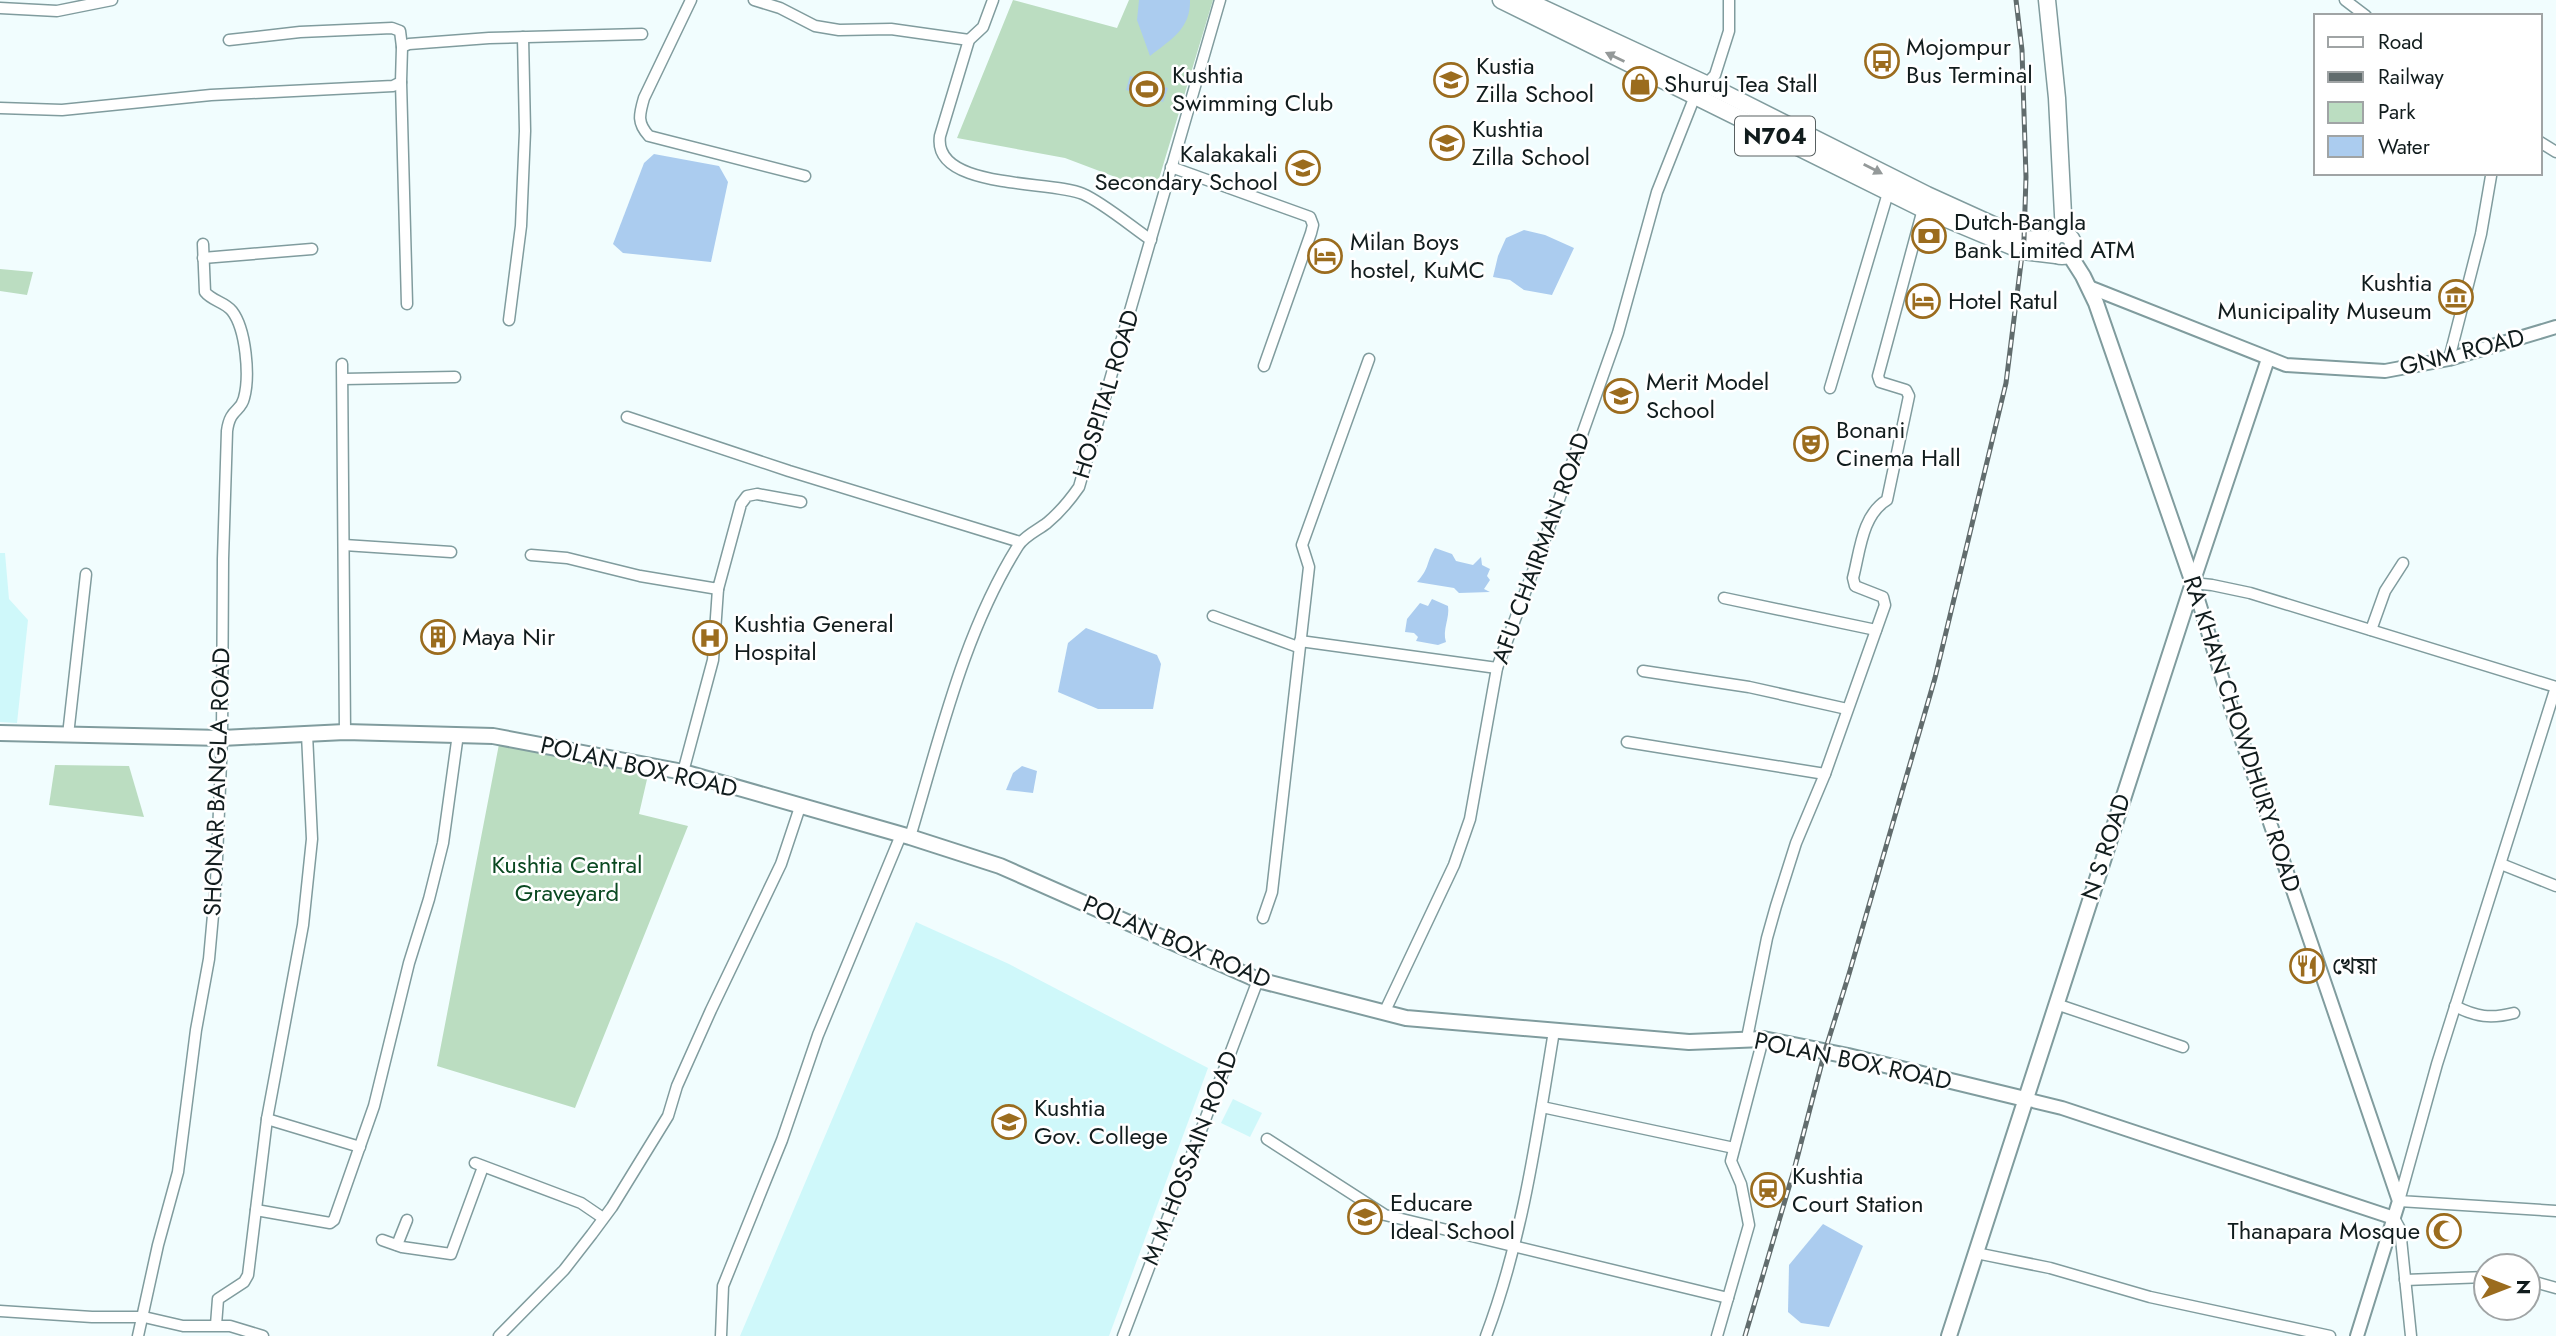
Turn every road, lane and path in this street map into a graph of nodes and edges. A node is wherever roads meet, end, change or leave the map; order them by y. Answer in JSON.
{"nodes":[{"id":1,"x":112,"y":0,"type":"edge"},
{"id":2,"x":691,"y":0,"type":"edge"},
{"id":3,"x":754,"y":0,"type":"edge"},
{"id":4,"x":993,"y":0,"type":"edge"},
{"id":5,"x":1220,"y":0,"type":"edge"},
{"id":6,"x":1501,"y":0,"type":"edge"},
{"id":7,"x":1525,"y":0,"type":"edge"},
{"id":8,"x":1729,"y":0,"type":"edge"},
{"id":9,"x":2048,"y":0,"type":"edge"},
{"id":10,"x":2345,"y":0,"type":"edge"},
{"id":11,"x":0,"y":8,"type":"edge"},
{"id":12,"x":2363,"y":14,"type":"edge"},
{"id":13,"x":642,"y":34,"type":"dead end"},
{"id":14,"x":523,"y":37,"type":"junction"},
{"id":15,"x":229,"y":40,"type":"dead end"},
{"id":16,"x":969,"y":40,"type":"junction"},
{"id":17,"x":402,"y":47,"type":"junction"},
{"id":18,"x":401,"y":82,"type":"junction"},
{"id":19,"x":1701,"y":90,"type":"junction"},
{"id":20,"x":0,"y":108,"type":"edge"},
{"id":21,"x":1843,"y":162,"type":"junction"},
{"id":22,"x":1171,"y":167,"type":"junction"},
{"id":23,"x":805,"y":176,"type":"dead end"},
{"id":24,"x":2491,"y":176,"type":"dead end"},
{"id":25,"x":1888,"y":193,"type":"junction"},
{"id":26,"x":1923,"y":209,"type":"junction"},
{"id":27,"x":1957,"y":216,"type":"junction"},
{"id":28,"x":1151,"y":240,"type":"junction"},
{"id":29,"x":203,"y":244,"type":"dead end"},
{"id":30,"x":2060,"y":246,"type":"junction"},
{"id":31,"x":312,"y":249,"type":"dead end"},
{"id":32,"x":203,"y":258,"type":"junction"},
{"id":33,"x":2088,"y":287,"type":"junction"},
{"id":34,"x":407,"y":304,"type":"dead end"},
{"id":35,"x":509,"y":320,"type":"dead end"},
{"id":36,"x":2556,"y":327,"type":"edge"},
{"id":37,"x":1369,"y":359,"type":"dead end"},
{"id":38,"x":2268,"y":359,"type":"junction"},
{"id":39,"x":2449,"y":359,"type":"junction"},
{"id":40,"x":342,"y":364,"type":"dead end"},
{"id":41,"x":1264,"y":366,"type":"dead end"},
{"id":42,"x":455,"y":377,"type":"dead end"},
{"id":43,"x":343,"y":379,"type":"junction"},
{"id":44,"x":1830,"y":388,"type":"dead end"},
{"id":45,"x":627,"y":417,"type":"dead end"},
{"id":46,"x":801,"y":502,"type":"dead end"},
{"id":47,"x":1020,"y":542,"type":"junction"},
{"id":48,"x":344,"y":545,"type":"junction"},
{"id":49,"x":451,"y":552,"type":"dead end"},
{"id":50,"x":531,"y":555,"type":"dead end"},
{"id":51,"x":2403,"y":563,"type":"dead end"},
{"id":52,"x":86,"y":574,"type":"dead end"},
{"id":53,"x":2193,"y":583,"type":"junction"},
{"id":54,"x":718,"y":589,"type":"junction"},
{"id":55,"x":1724,"y":598,"type":"dead end"},
{"id":56,"x":1213,"y":616,"type":"dead end"},
{"id":57,"x":1876,"y":630,"type":"junction"},
{"id":58,"x":2371,"y":630,"type":"junction"},
{"id":59,"x":1299,"y":644,"type":"junction"},
{"id":60,"x":1497,"y":668,"type":"junction"},
{"id":61,"x":1643,"y":671,"type":"dead end"},
{"id":62,"x":2556,"y":687,"type":"edge"},
{"id":63,"x":1847,"y":709,"type":"junction"},
{"id":64,"x":0,"y":733,"type":"edge"},
{"id":65,"x":345,"y":733,"type":"junction"},
{"id":66,"x":307,"y":734,"type":"junction"},
{"id":67,"x":458,"y":734,"type":"junction"},
{"id":68,"x":68,"y":735,"type":"junction"},
{"id":69,"x":222,"y":738,"type":"junction"},
{"id":70,"x":1627,"y":742,"type":"dead end"},
{"id":71,"x":683,"y":772,"type":"junction"},
{"id":72,"x":1825,"y":774,"type":"junction"},
{"id":73,"x":800,"y":807,"type":"junction"},
{"id":74,"x":906,"y":836,"type":"junction"},
{"id":75,"x":2501,"y":864,"type":"junction"},
{"id":76,"x":2556,"y":886,"type":"edge"},
{"id":77,"x":1263,"y":918,"type":"dead end"},
{"id":78,"x":1258,"y":980,"type":"junction"},
{"id":79,"x":2056,"y":1004,"type":"junction"},
{"id":80,"x":2455,"y":1006,"type":"junction"},
{"id":81,"x":1384,"y":1013,"type":"junction"},
{"id":82,"x":2514,"y":1013,"type":"dead end"},
{"id":83,"x":1554,"y":1031,"type":"junction"},
{"id":84,"x":1747,"y":1038,"type":"junction"},
{"id":85,"x":1763,"y":1039,"type":"junction"},
{"id":86,"x":2183,"y":1047,"type":"dead end"},
{"id":87,"x":2025,"y":1099,"type":"junction"},
{"id":88,"x":1542,"y":1107,"type":"junction"},
{"id":89,"x":267,"y":1119,"type":"junction"},
{"id":90,"x":1267,"y":1139,"type":"dead end"},
{"id":91,"x":360,"y":1147,"type":"junction"},
{"id":92,"x":1734,"y":1148,"type":"junction"},
{"id":93,"x":2399,"y":1201,"type":"junction"},
{"id":94,"x":256,"y":1210,"type":"junction"},
{"id":95,"x":2553,"y":1211,"type":"edge"},
{"id":96,"x":603,"y":1218,"type":"junction"},
{"id":97,"x":2394,"y":1218,"type":"junction"},
{"id":98,"x":407,"y":1220,"type":"dead end"},
{"id":99,"x":382,"y":1240,"type":"dead end"},
{"id":100,"x":397,"y":1245,"type":"junction"},
{"id":101,"x":1515,"y":1245,"type":"junction"},
{"id":102,"x":1976,"y":1253,"type":"junction"},
{"id":103,"x":2472,"y":1278,"type":"edge"},
{"id":104,"x":2405,"y":1280,"type":"junction"},
{"id":105,"x":1728,"y":1298,"type":"junction"},
{"id":106,"x":0,"y":1311,"type":"edge"},
{"id":107,"x":144,"y":1317,"type":"junction"},
{"id":108,"x":216,"y":1325,"type":"junction"},
{"id":109,"x":138,"y":1336,"type":"edge"},
{"id":110,"x":262,"y":1336,"type":"edge"},
{"id":111,"x":499,"y":1336,"type":"edge"},
{"id":112,"x":721,"y":1336,"type":"edge"},
{"id":113,"x":1123,"y":1336,"type":"edge"},
{"id":114,"x":1486,"y":1336,"type":"edge"},
{"id":115,"x":1717,"y":1336,"type":"edge"},
{"id":116,"x":1949,"y":1336,"type":"edge"},
{"id":117,"x":2330,"y":1336,"type":"edge"},
{"id":118,"x":2357,"y":1336,"type":"edge"},
{"id":119,"x":2411,"y":1336,"type":"edge"}],
"edges":[{"from":1,"to":11,"type":"street"},
{"from":2,"to":23,"type":"street"},
{"from":3,"to":16,"type":"street"},
{"from":4,"to":16,"type":"street"},
{"from":5,"to":22,"type":"street","name":"HOSPITAL ROAD"},
{"from":19,"to":6,"type":"highway","number":"N704","one_way":true},
{"from":7,"to":19,"type":"highway","number":"N704"},
{"from":8,"to":19,"type":"street","name":"AFU CHAIRMAN ROAD"},
{"from":9,"to":30,"type":"highway"},
{"from":10,"to":12,"type":"street"},
{"from":13,"to":14,"type":"street"},
{"from":14,"to":17,"type":"street"},
{"from":14,"to":35,"type":"street"},
{"from":15,"to":17,"type":"street"},
{"from":16,"to":28,"type":"street"},
{"from":17,"to":18,"type":"street"},
{"from":18,"to":20,"type":"street"},
{"from":18,"to":34,"type":"street"},
{"from":19,"to":21,"type":"highway","number":"N704"},
{"from":19,"to":60,"type":"street","name":"AFU CHAIRMAN ROAD"},
{"from":21,"to":25,"type":"highway","number":"N704"},
{"from":21,"to":27,"type":"highway","number":"N704","one_way":true},
{"from":22,"to":28,"type":"street","name":"HOSPITAL ROAD"},
{"from":22,"to":41,"type":"street"},
{"from":24,"to":39,"type":"street"},
{"from":25,"to":26,"type":"highway","number":"N704"},
{"from":25,"to":44,"type":"street"},
{"from":26,"to":27,"type":"highway","number":"N704"},
{"from":26,"to":57,"type":"street"},
{"from":27,"to":30,"type":"highway","number":"N704"},
{"from":28,"to":47,"type":"street","name":"HOSPITAL ROAD"},
{"from":29,"to":32,"type":"street","name":"SHONAR BANGLA ROAD"},
{"from":30,"to":33,"type":"main road","name":"RA KHAN CHOWDHURY ROAD"},
{"from":31,"to":32,"type":"street"},
{"from":32,"to":69,"type":"street","name":"SHONAR BANGLA ROAD"},
{"from":33,"to":38,"type":"street","name":"GNM ROAD"},
{"from":33,"to":53,"type":"main road","name":"RA KHAN CHOWDHURY ROAD"},
{"from":36,"to":39,"type":"street","name":"GNM ROAD"},
{"from":37,"to":59,"type":"street"},
{"from":38,"to":39,"type":"street","name":"GNM ROAD"},
{"from":38,"to":53,"type":"street","name":"N S ROAD"},
{"from":40,"to":43,"type":"street"},
{"from":42,"to":43,"type":"street"},
{"from":43,"to":48,"type":"street"},
{"from":45,"to":47,"type":"street"},
{"from":46,"to":54,"type":"street"},
{"from":47,"to":74,"type":"street","name":"HOSPITAL ROAD"},
{"from":48,"to":49,"type":"street"},
{"from":48,"to":65,"type":"street"},
{"from":50,"to":54,"type":"street"},
{"from":51,"to":58,"type":"street"},
{"from":52,"to":68,"type":"street"},
{"from":53,"to":58,"type":"street"},
{"from":53,"to":79,"type":"main road","name":"N S ROAD"},
{"from":53,"to":93,"type":"street","name":"RA KHAN CHOWDHURY ROAD"},
{"from":54,"to":71,"type":"street"},
{"from":55,"to":57,"type":"street"},
{"from":56,"to":59,"type":"street"},
{"from":57,"to":63,"type":"street"},
{"from":58,"to":62,"type":"street"},
{"from":59,"to":60,"type":"street"},
{"from":59,"to":77,"type":"street"},
{"from":60,"to":81,"type":"street","name":"AFU CHAIRMAN ROAD"},
{"from":61,"to":63,"type":"street"},
{"from":62,"to":75,"type":"street"},
{"from":63,"to":72,"type":"street"},
{"from":64,"to":68,"type":"main road","name":"POLAN BOX ROAD"},
{"from":65,"to":66,"type":"main road","name":"POLAN BOX ROAD"},
{"from":65,"to":67,"type":"main road","name":"POLAN BOX ROAD"},
{"from":66,"to":69,"type":"main road","name":"POLAN BOX ROAD"},
{"from":66,"to":89,"type":"street"},
{"from":67,"to":71,"type":"main road","name":"POLAN BOX ROAD"},
{"from":67,"to":91,"type":"street"},
{"from":68,"to":69,"type":"main road","name":"POLAN BOX ROAD"},
{"from":69,"to":107,"type":"street","name":"SHONAR BANGLA ROAD"},
{"from":70,"to":72,"type":"street"},
{"from":71,"to":73,"type":"main road","name":"POLAN BOX ROAD"},
{"from":72,"to":84,"type":"street"},
{"from":73,"to":74,"type":"main road","name":"POLAN BOX ROAD"},
{"from":73,"to":96,"type":"street"},
{"from":74,"to":78,"type":"main road","name":"POLAN BOX ROAD"},
{"from":74,"to":112,"type":"street","name":"HOSPITAL ROAD"},
{"from":75,"to":76,"type":"street"},
{"from":75,"to":80,"type":"street"},
{"from":78,"to":81,"type":"main road","name":"POLAN BOX ROAD"},
{"from":78,"to":113,"type":"street","name":"M M HOSSAIN ROAD"},
{"from":79,"to":86,"type":"street"},
{"from":79,"to":87,"type":"main road","name":"N S ROAD"},
{"from":80,"to":82,"type":"street"},
{"from":80,"to":93,"type":"street"},
{"from":81,"to":83,"type":"main road","name":"POLAN BOX ROAD"},
{"from":83,"to":84,"type":"main road","name":"POLAN BOX ROAD"},
{"from":83,"to":88,"type":"street"},
{"from":84,"to":85,"type":"main road","name":"POLAN BOX ROAD"},
{"from":85,"to":87,"type":"main road","name":"POLAN BOX ROAD"},
{"from":85,"to":92,"type":"street"},
{"from":87,"to":97,"type":"street","name":"POLAN BOX ROAD"},
{"from":87,"to":102,"type":"main road","name":"N S ROAD"},
{"from":88,"to":92,"type":"street"},
{"from":88,"to":101,"type":"street"},
{"from":89,"to":91,"type":"street"},
{"from":89,"to":94,"type":"street"},
{"from":90,"to":101,"type":"street"},
{"from":91,"to":94,"type":"street"},
{"from":92,"to":105,"type":"street"},
{"from":93,"to":95,"type":"street"},
{"from":93,"to":97,"type":"street"},
{"from":94,"to":108,"type":"street"},
{"from":96,"to":100,"type":"street"},
{"from":96,"to":111,"type":"street"},
{"from":97,"to":104,"type":"street"},
{"from":97,"to":118,"type":"street"},
{"from":98,"to":100,"type":"street"},
{"from":99,"to":100,"type":"street"},
{"from":101,"to":105,"type":"street"},
{"from":101,"to":114,"type":"street"},
{"from":102,"to":116,"type":"main road","name":"N S ROAD"},
{"from":102,"to":117,"type":"street"},
{"from":103,"to":104,"type":"street"},
{"from":104,"to":119,"type":"street"},
{"from":105,"to":115,"type":"street"},
{"from":106,"to":107,"type":"street"},
{"from":107,"to":108,"type":"street"},
{"from":107,"to":109,"type":"street","name":"SHONAR BANGLA ROAD"},
{"from":108,"to":110,"type":"street"}]}
